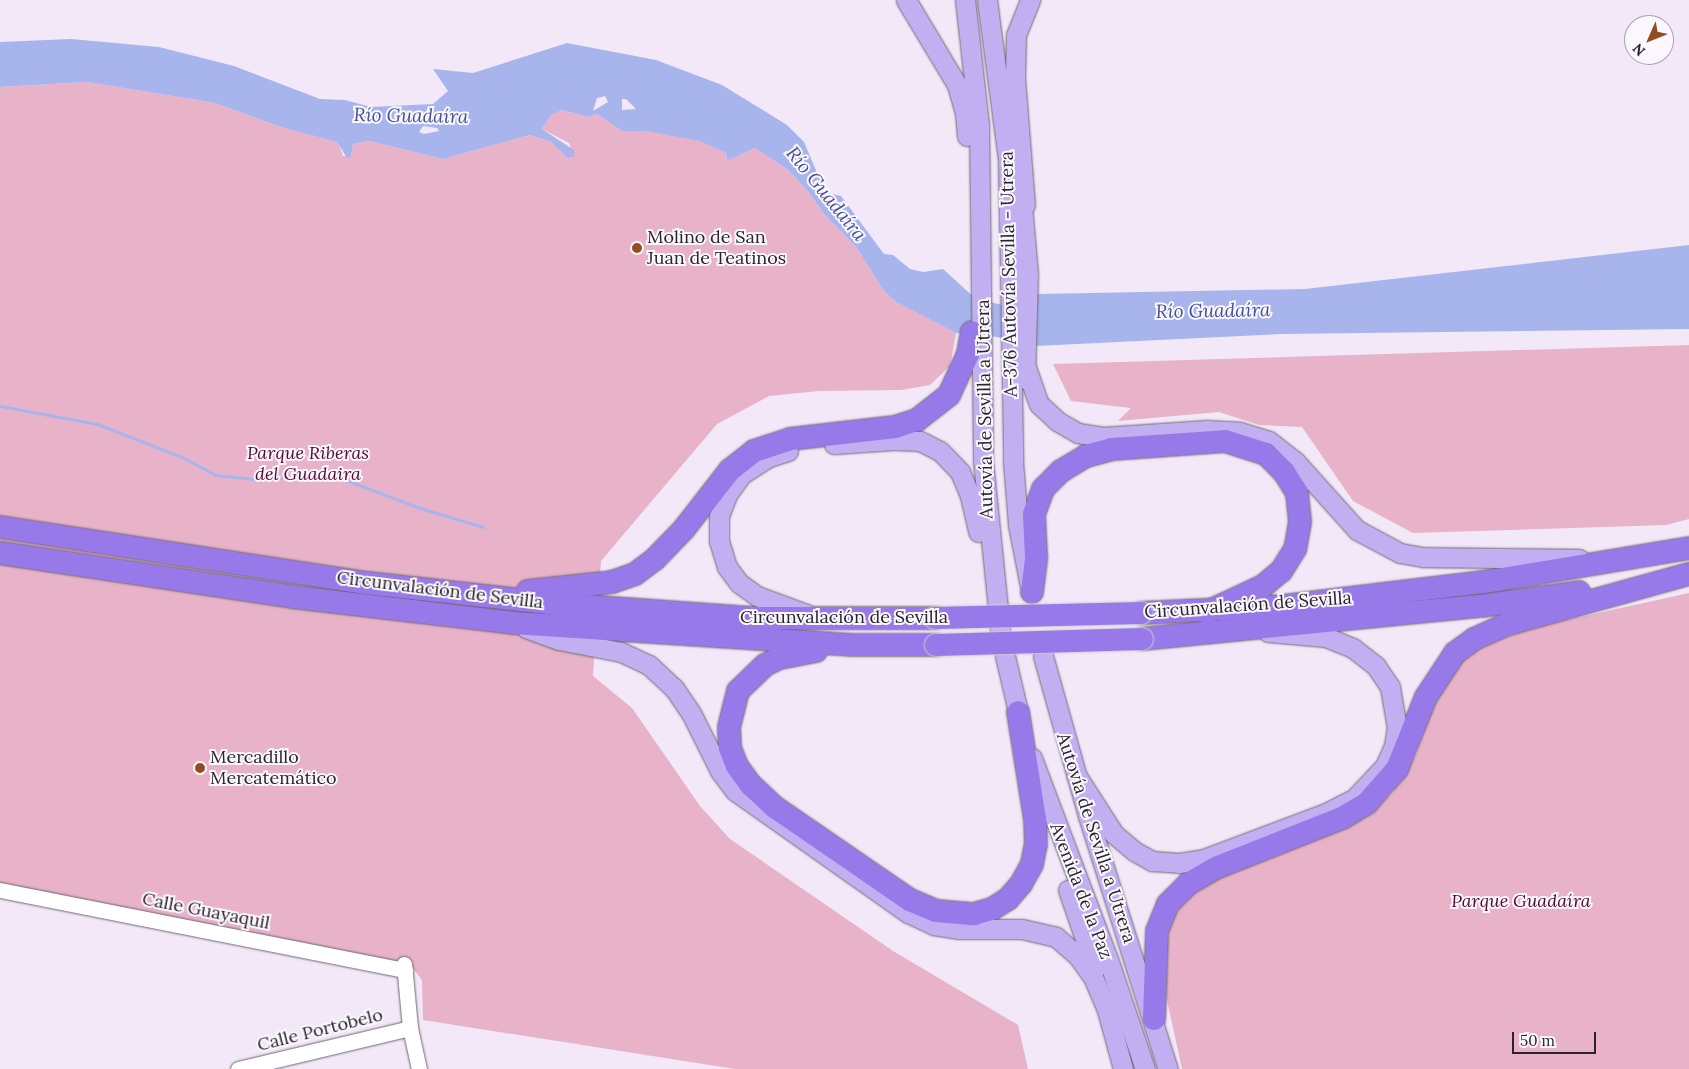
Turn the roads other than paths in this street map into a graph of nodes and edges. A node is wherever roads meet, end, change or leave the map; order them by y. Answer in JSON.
{"nodes":[{"id":1,"x":906,"y":0,"type":"edge"},
{"id":2,"x":965,"y":0,"type":"edge"},
{"id":3,"x":987,"y":0,"type":"edge"},
{"id":4,"x":1030,"y":0,"type":"edge"},
{"id":5,"x":994,"y":43,"type":"junction"},
{"id":6,"x":978,"y":193,"type":"junction"},
{"id":7,"x":1025,"y":229,"type":"junction"},
{"id":8,"x":978,"y":264,"type":"joint"},
{"id":9,"x":1020,"y":274,"type":"junction"},
{"id":10,"x":974,"y":348,"type":"junction"},
{"id":11,"x":1019,"y":368,"type":"junction"},
{"id":12,"x":0,"y":527,"type":"edge"},
{"id":13,"x":1689,"y":548,"type":"edge"},
{"id":14,"x":0,"y":553,"type":"edge"},
{"id":15,"x":1628,"y":560,"type":"junction"},
{"id":16,"x":1689,"y":574,"type":"edge"},
{"id":17,"x":995,"y":586,"type":"junction"},
{"id":18,"x":479,"y":595,"type":"junction"},
{"id":19,"x":1032,"y":597,"type":"joint"},
{"id":20,"x":1207,"y":612,"type":"junction"},
{"id":21,"x":822,"y":620,"type":"junction"},
{"id":22,"x":513,"y":623,"type":"junction"},
{"id":23,"x":1000,"y":629,"type":"dead end"},
{"id":24,"x":1256,"y":630,"type":"junction"},
{"id":25,"x":852,"y":645,"type":"junction"},
{"id":26,"x":1005,"y":656,"type":"dead end"},
{"id":27,"x":1043,"y":656,"type":"dead end"},
{"id":28,"x":1018,"y":712,"type":"junction"},
{"id":29,"x":1032,"y":759,"type":"junction"},
{"id":30,"x":1076,"y":775,"type":"junction"},
{"id":31,"x":0,"y":890,"type":"edge"},
{"id":32,"x":1107,"y":1010,"type":"junction"},
{"id":33,"x":1154,"y":1019,"type":"junction"},
{"id":34,"x":410,"y":1028,"type":"junction"},
{"id":35,"x":238,"y":1069,"type":"edge"},
{"id":36,"x":419,"y":1069,"type":"edge"},
{"id":37,"x":1123,"y":1069,"type":"edge"},
{"id":38,"x":1145,"y":1069,"type":"edge"},
{"id":39,"x":1168,"y":1069,"type":"edge"}],
"edges":[{"from":1,"to":6,"type":"main road"},
{"from":2,"to":6,"type":"main road","name":"A-376 Autovía Sevilla - Utrera"},
{"from":3,"to":5,"type":"main road","name":"A-376 Autovía Sevilla - Utrera"},
{"from":4,"to":7,"type":"main road"},
{"from":5,"to":7,"type":"main road"},
{"from":5,"to":9,"type":"main road","name":"A-376 Autovía Sevilla - Utrera"},
{"from":6,"to":8,"type":"main road","name":"A-376 Autovía Sevilla - Utrera"},
{"from":7,"to":9,"type":"main road"},
{"from":8,"to":10,"type":"main road","name":"Autovía de Sevilla a Utrera"},
{"from":9,"to":11,"type":"main road"},
{"from":10,"to":17,"type":"main road","name":"Autovía de Sevilla a Utrera"},
{"from":10,"to":18,"type":"highway"},
{"from":11,"to":15,"type":"main road"},
{"from":11,"to":19,"type":"main road"},
{"from":12,"to":18,"type":"highway","name":"Circunvalación de Sevilla"},
{"from":13,"to":15,"type":"highway","name":"Circunvalación de Sevilla"},
{"from":14,"to":22,"type":"highway","name":"Circunvalación de Sevilla"},
{"from":15,"to":20,"type":"highway","name":"Circunvalación de Sevilla"},
{"from":16,"to":24,"type":"highway","name":"Circunvalación de Sevilla"},
{"from":16,"to":33,"type":"highway"},
{"from":17,"to":21,"type":"main road"},
{"from":17,"to":23,"type":"main road","name":"Autovía de Sevilla a Utrera"},
{"from":18,"to":21,"type":"highway","name":"Circunvalación de Sevilla"},
{"from":19,"to":20,"type":"highway"},
{"from":20,"to":21,"type":"highway","name":"Circunvalación de Sevilla","bridge":true},
{"from":22,"to":25,"type":"highway","name":"Circunvalación de Sevilla"},
{"from":22,"to":32,"type":"main road"},
{"from":24,"to":25,"type":"highway","name":"Circunvalación de Sevilla","bridge":true},
{"from":24,"to":30,"type":"main road"},
{"from":25,"to":28,"type":"highway"},
{"from":26,"to":28,"type":"main road"},
{"from":27,"to":30,"type":"main road","name":"Autovía de Sevilla a Utrera"},
{"from":28,"to":29,"type":"main road","name":"Avenida de la Paz"},
{"from":29,"to":32,"type":"main road"},
{"from":29,"to":38,"type":"main road","name":"Avenida de la Paz"},
{"from":30,"to":33,"type":"main road","name":"Autovía de Sevilla a Utrera"},
{"from":31,"to":34,"type":"street","name":"Calle Guayaquil"},
{"from":32,"to":37,"type":"main road"},
{"from":33,"to":39,"type":"main road"},
{"from":34,"to":35,"type":"street","name":"Calle Portobelo"},
{"from":34,"to":36,"type":"street"}]}
